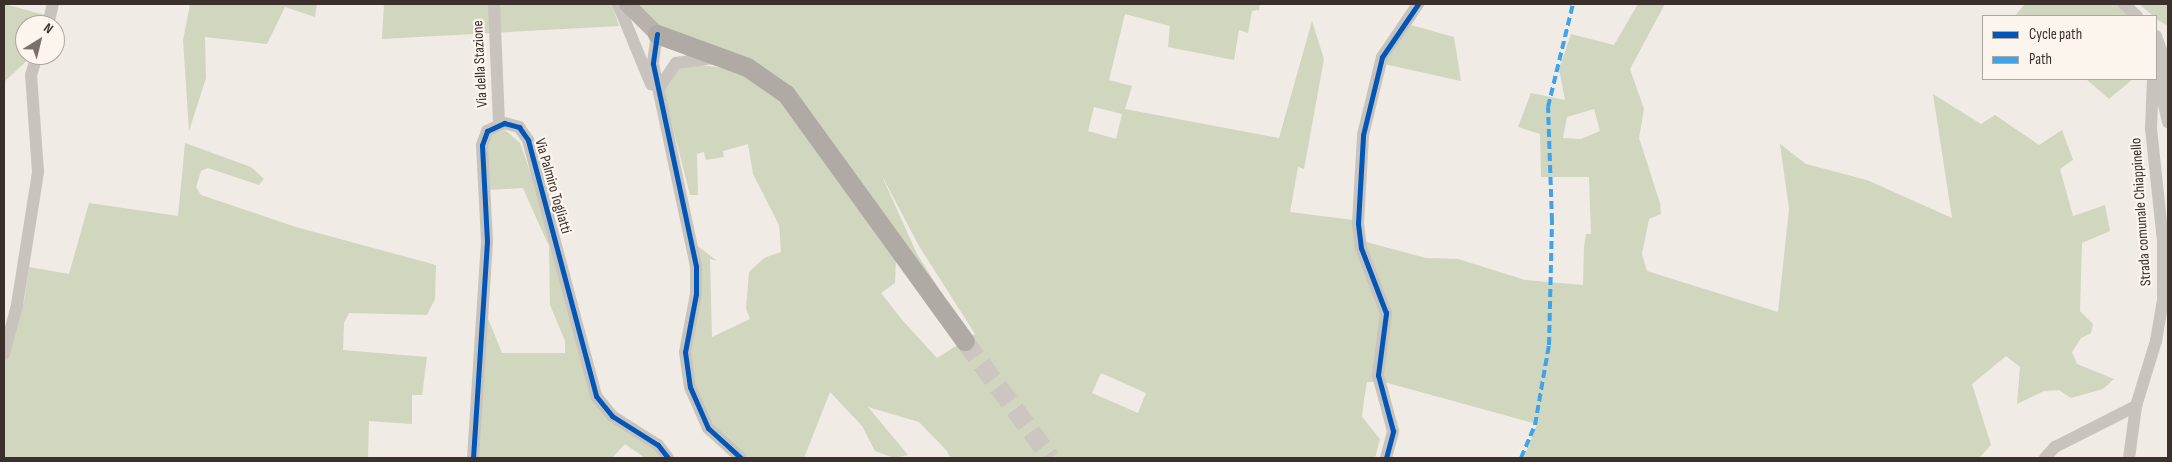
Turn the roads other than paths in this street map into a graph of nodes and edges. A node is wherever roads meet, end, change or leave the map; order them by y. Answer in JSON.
{"nodes":[{"id":1,"x":494,"y":4,"type":"edge"},
{"id":2,"x":618,"y":4,"type":"edge"},
{"id":3,"x":627,"y":4,"type":"edge"},
{"id":4,"x":1418,"y":4,"type":"edge"},
{"id":5,"x":2124,"y":4,"type":"edge"},
{"id":6,"x":2136,"y":15,"type":"edge"},
{"id":7,"x":657,"y":34,"type":"junction"},
{"id":8,"x":2157,"y":39,"type":"edge"},
{"id":9,"x":721,"y":57,"type":"junction"},
{"id":10,"x":34,"y":65,"type":"edge"},
{"id":11,"x":2153,"y":80,"type":"edge"},
{"id":12,"x":654,"y":84,"type":"junction"},
{"id":13,"x":2168,"y":122,"type":"edge"},
{"id":14,"x":499,"y":123,"type":"junction"},
{"id":15,"x":2164,"y":322,"type":"edge"},
{"id":16,"x":965,"y":341,"type":"tunnel mouth"},
{"id":17,"x":4,"y":354,"type":"edge"},
{"id":18,"x":2136,"y":406,"type":"junction"},
{"id":19,"x":473,"y":458,"type":"edge"},
{"id":20,"x":668,"y":458,"type":"edge"},
{"id":21,"x":741,"y":458,"type":"edge"},
{"id":22,"x":1386,"y":458,"type":"edge"},
{"id":23,"x":2045,"y":458,"type":"edge"},
{"id":24,"x":2129,"y":458,"type":"edge"}],
"edges":[{"from":1,"to":14,"type":"street","name":"Via della Stazione"},
{"from":2,"to":12,"type":"street"},
{"from":3,"to":7,"type":"main road"},
{"from":4,"to":22,"type":"street"},
{"from":5,"to":6,"type":"street"},
{"from":7,"to":9,"type":"highway"},
{"from":7,"to":12,"type":"street"},
{"from":8,"to":13,"type":"street"},
{"from":9,"to":12,"type":"street"},
{"from":9,"to":16,"type":"highway"},
{"from":10,"to":17,"type":"street"},
{"from":11,"to":15,"type":"street","name":"Strada comunale Chiappinello"},
{"from":12,"to":21,"type":"street"},
{"from":14,"to":19,"type":"street"},
{"from":14,"to":20,"type":"street","name":"Via Palmiro Togliatti"},
{"from":15,"to":18,"type":"street","name":"Strada comunale Chiappinello"},
{"from":18,"to":23,"type":"street"},
{"from":18,"to":24,"type":"street","name":"Strada comunale Chiappinello"}]}
